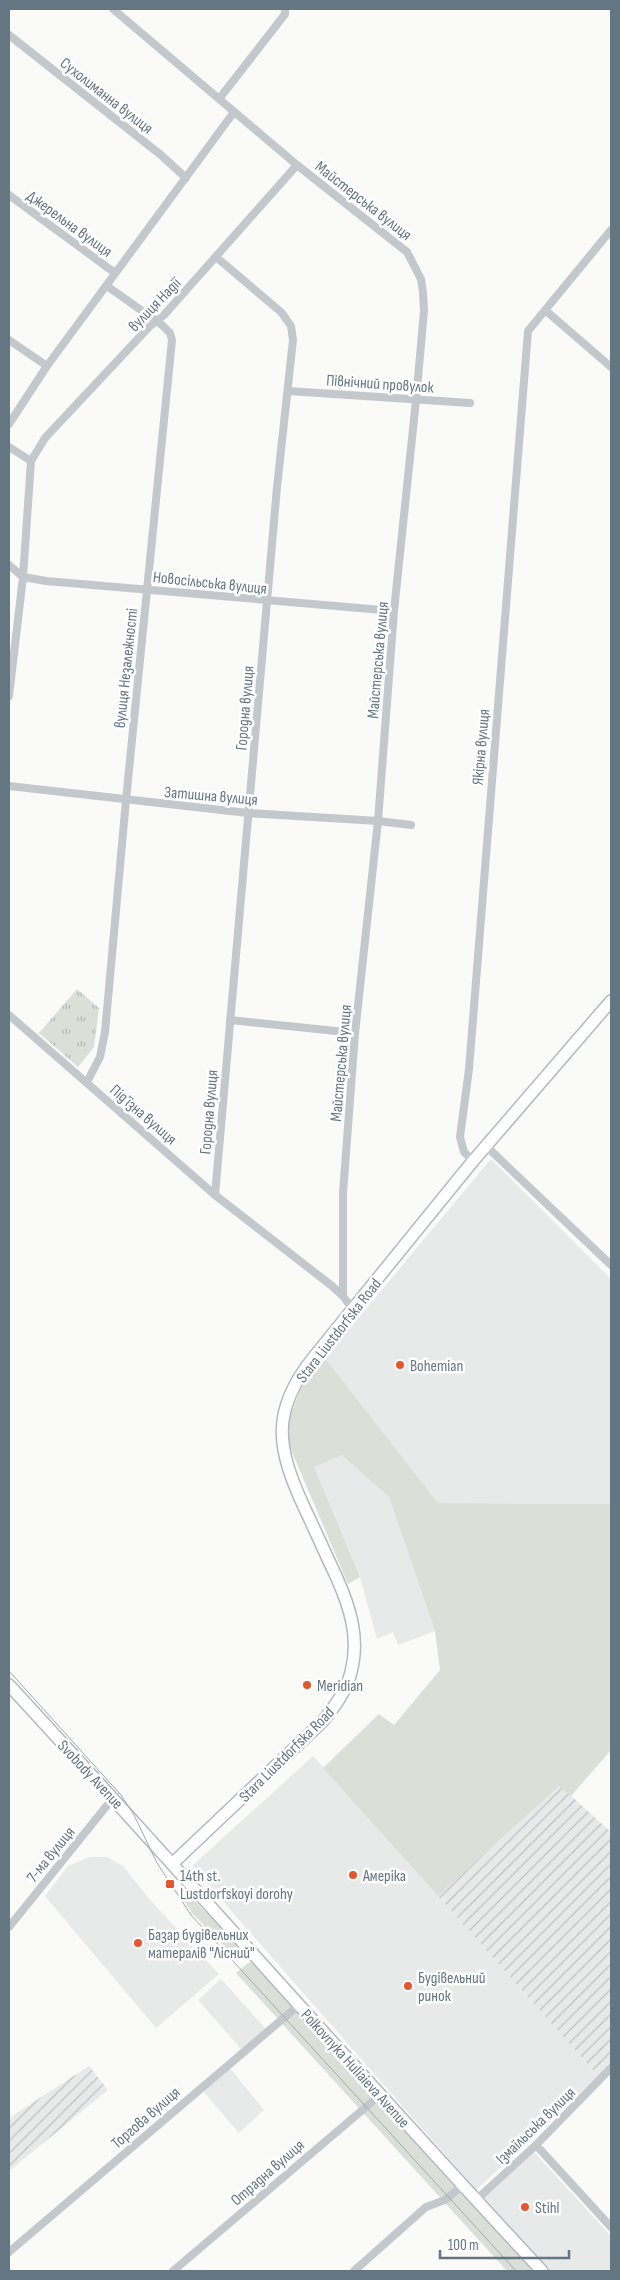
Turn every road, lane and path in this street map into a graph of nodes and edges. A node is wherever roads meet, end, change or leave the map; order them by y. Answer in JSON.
{"nodes":[{"id":1,"x":113,"y":9,"type":"edge"},
{"id":2,"x":285,"y":9,"type":"edge"},
{"id":3,"x":9,"y":35,"type":"edge"},
{"id":4,"x":220,"y":99,"type":"junction"},
{"id":5,"x":234,"y":112,"type":"junction"},
{"id":6,"x":296,"y":165,"type":"junction"},
{"id":7,"x":186,"y":178,"type":"junction"},
{"id":8,"x":9,"y":195,"type":"edge"},
{"id":9,"x":610,"y":236,"type":"edge"},
{"id":10,"x":216,"y":257,"type":"junction"},
{"id":11,"x":115,"y":272,"type":"junction"},
{"id":12,"x":107,"y":286,"type":"junction"},
{"id":13,"x":544,"y":310,"type":"junction"},
{"id":14,"x":158,"y":322,"type":"junction"},
{"id":15,"x":9,"y":340,"type":"edge"},
{"id":16,"x":47,"y":366,"type":"junction"},
{"id":17,"x":611,"y":367,"type":"edge"},
{"id":18,"x":288,"y":390,"type":"junction"},
{"id":19,"x":416,"y":400,"type":"junction"},
{"id":20,"x":470,"y":404,"type":"dead end"},
{"id":21,"x":9,"y":424,"type":"edge"},
{"id":22,"x":9,"y":447,"type":"edge"},
{"id":23,"x":31,"y":462,"type":"junction"},
{"id":24,"x":9,"y":565,"type":"edge"},
{"id":25,"x":23,"y":577,"type":"junction"},
{"id":26,"x":147,"y":588,"type":"junction"},
{"id":27,"x":268,"y":602,"type":"junction"},
{"id":28,"x":394,"y":612,"type":"junction"},
{"id":29,"x":9,"y":696,"type":"edge"},
{"id":30,"x":9,"y":786,"type":"edge"},
{"id":31,"x":126,"y":800,"type":"junction"},
{"id":32,"x":248,"y":813,"type":"junction"},
{"id":33,"x":378,"y":821,"type":"junction"},
{"id":34,"x":411,"y":825,"type":"dead end"},
{"id":35,"x":611,"y":1000,"type":"edge"},
{"id":36,"x":9,"y":1015,"type":"edge"},
{"id":37,"x":230,"y":1020,"type":"junction"},
{"id":38,"x":355,"y":1033,"type":"junction"},
{"id":39,"x":87,"y":1082,"type":"junction"},
{"id":40,"x":486,"y":1146,"type":"junction"},
{"id":41,"x":473,"y":1162,"type":"junction"},
{"id":42,"x":215,"y":1195,"type":"junction"},
{"id":43,"x":611,"y":1265,"type":"edge"},
{"id":44,"x":343,"y":1296,"type":"junction"},
{"id":45,"x":353,"y":1310,"type":"junction"},
{"id":46,"x":9,"y":1685,"type":"edge"},
{"id":47,"x":114,"y":1798,"type":"junction"},
{"id":48,"x":172,"y":1864,"type":"junction"},
{"id":49,"x":9,"y":1927,"type":"edge"},
{"id":50,"x":300,"y":2005,"type":"junction"},
{"id":51,"x":611,"y":2068,"type":"edge"},
{"id":52,"x":380,"y":2095,"type":"junction"},
{"id":53,"x":536,"y":2145,"type":"junction"},
{"id":54,"x":462,"y":2186,"type":"junction"},
{"id":55,"x":476,"y":2200,"type":"junction"},
{"id":56,"x":611,"y":2227,"type":"edge"},
{"id":57,"x":9,"y":2252,"type":"edge"},
{"id":58,"x":173,"y":2271,"type":"edge"},
{"id":59,"x":354,"y":2271,"type":"edge"},
{"id":60,"x":542,"y":2271,"type":"edge"}],
"edges":[{"from":1,"to":4,"type":"street","name":"Майстерська вулиця"},
{"from":2,"to":4,"type":"street"},
{"from":3,"to":7,"type":"street","name":"Сухолиманна вулиця"},
{"from":4,"to":5,"type":"street","name":"Майстерська вулиця"},
{"from":5,"to":6,"type":"street","name":"Майстерська вулиця"},
{"from":5,"to":7,"type":"street"},
{"from":6,"to":10,"type":"street","name":"вулиця Надії"},
{"from":6,"to":19,"type":"street","name":"Майстерська вулиця"},
{"from":7,"to":11,"type":"street"},
{"from":8,"to":11,"type":"street","name":"Джерельна вулиця"},
{"from":9,"to":13,"type":"street"},
{"from":10,"to":14,"type":"street","name":"вулиця Надії"},
{"from":10,"to":18,"type":"street","name":"Городна вулиця"},
{"from":11,"to":12,"type":"street"},
{"from":12,"to":14,"type":"street","name":"вулиця Незалежності"},
{"from":12,"to":16,"type":"street"},
{"from":13,"to":17,"type":"street"},
{"from":13,"to":41,"type":"street","name":"Якірна вулиця"},
{"from":14,"to":23,"type":"street","name":"вулиця Надії"},
{"from":14,"to":26,"type":"street","name":"вулиця Незалежності"},
{"from":15,"to":16,"type":"street"},
{"from":16,"to":21,"type":"street"},
{"from":18,"to":19,"type":"street","name":"Північний провулок"},
{"from":18,"to":27,"type":"street","name":"Городна вулиця"},
{"from":19,"to":20,"type":"street","name":"Північний провулок"},
{"from":19,"to":28,"type":"street","name":"Майстерська вулиця"},
{"from":22,"to":23,"type":"street"},
{"from":23,"to":25,"type":"street"},
{"from":24,"to":25,"type":"street"},
{"from":25,"to":26,"type":"street","name":"Новосільська вулиця"},
{"from":25,"to":29,"type":"street"},
{"from":26,"to":27,"type":"street","name":"Новосільська вулиця"},
{"from":26,"to":31,"type":"street","name":"вулиця Незалежності"},
{"from":27,"to":28,"type":"street","name":"Новосільська вулиця"},
{"from":27,"to":32,"type":"street","name":"Городна вулиця"},
{"from":28,"to":33,"type":"street","name":"Майстерська вулиця"},
{"from":30,"to":31,"type":"street","name":"Затишна вулиця"},
{"from":31,"to":32,"type":"street","name":"Затишна вулиця"},
{"from":31,"to":39,"type":"street","name":"вулиця Незалежності"},
{"from":32,"to":33,"type":"street","name":"Затишна вулиця"},
{"from":32,"to":37,"type":"street","name":"Городна вулиця"},
{"from":33,"to":34,"type":"street","name":"Затишна вулиця"},
{"from":33,"to":38,"type":"street","name":"Майстерська вулиця"},
{"from":35,"to":40,"type":"main road","name":"Stara Liustdorfska Road"},
{"from":36,"to":39,"type":"street","name":"Підʼїзна вулиця"},
{"from":37,"to":38,"type":"street"},
{"from":37,"to":42,"type":"street","name":"Городна вулиця"},
{"from":38,"to":44,"type":"street","name":"Майстерська вулиця"},
{"from":39,"to":42,"type":"street","name":"Підʼїзна вулиця"},
{"from":40,"to":41,"type":"main road","name":"Stara Liustdorfska Road"},
{"from":40,"to":43,"type":"street"},
{"from":41,"to":45,"type":"main road","name":"Stara Liustdorfska Road"},
{"from":42,"to":44,"type":"street","name":"Підʼїзна вулиця"},
{"from":44,"to":45,"type":"street","name":"Підʼїзна вулиця"},
{"from":45,"to":48,"type":"main road","name":"Stara Liustdorfska Road"},
{"from":46,"to":47,"type":"main road","name":"Svobody Avenue"},
{"from":47,"to":48,"type":"main road","name":"Svobody Avenue"},
{"from":47,"to":49,"type":"street","name":"7-ма вулиця"},
{"from":48,"to":50,"type":"main road","name":"Polkovnyka Huliaieva Avenue"},
{"from":50,"to":52,"type":"main road","name":"Polkovnyka Huliaieva Avenue"},
{"from":50,"to":57,"type":"street","name":"Торгова вулиця"},
{"from":51,"to":53,"type":"street","name":"Ізмаїльська вулиця"},
{"from":52,"to":54,"type":"main road","name":"Polkovnyka Huliaieva Avenue"},
{"from":52,"to":58,"type":"street","name":"Отрадна вулиця"},
{"from":53,"to":55,"type":"street","name":"Ізмаїльська вулиця"},
{"from":53,"to":56,"type":"street"},
{"from":54,"to":55,"type":"main road","name":"Polkovnyka Huliaieva Avenue"},
{"from":54,"to":59,"type":"street"},
{"from":55,"to":60,"type":"main road","name":"Polkovnyka Huliaieva Avenue"}]}
